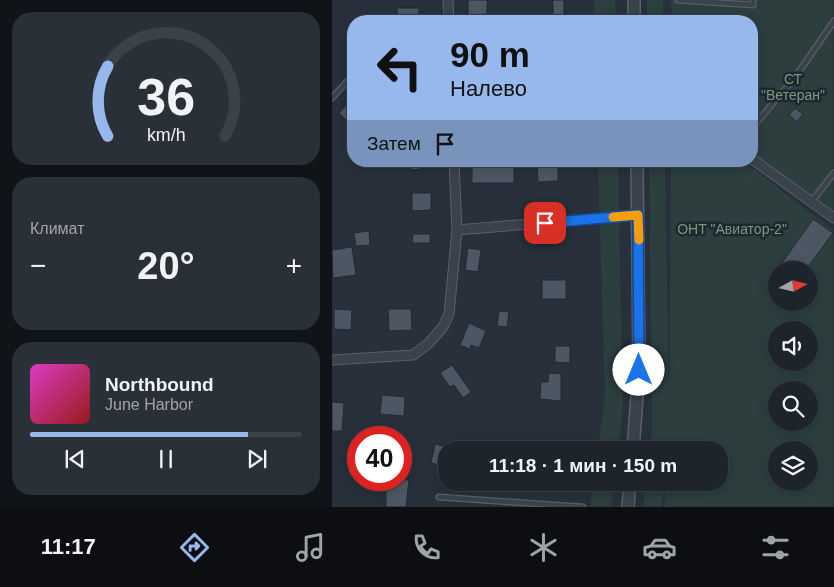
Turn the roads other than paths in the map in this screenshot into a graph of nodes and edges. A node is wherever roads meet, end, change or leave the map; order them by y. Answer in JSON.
{"nodes":[{"id":1,"x":448,"y":0,"type":"edge"},
{"id":2,"x":634,"y":0,"type":"edge"},
{"id":3,"x":678,"y":0,"type":"edge"},
{"id":4,"x":753,"y":0,"type":"edge"},
{"id":5,"x":449,"y":15,"type":"edge"},
{"id":6,"x":634,"y":15,"type":"edge"},
{"id":7,"x":834,"y":21,"type":"edge"},
{"id":8,"x":347,"y":82,"type":"edge"},
{"id":9,"x":332,"y":98,"type":"edge"},
{"id":10,"x":758,"y":121,"type":"edge"},
{"id":11,"x":758,"y":163,"type":"edge"},
{"id":12,"x":454,"y":167,"type":"edge"},
{"id":13,"x":637,"y":167,"type":"edge"},
{"id":14,"x":834,"y":173,"type":"edge"},
{"id":15,"x":812,"y":201,"type":"junction"},
{"id":16,"x":638,"y":215,"type":"junction"},
{"id":17,"x":834,"y":218,"type":"edge"},
{"id":18,"x":457,"y":230,"type":"junction"},
{"id":19,"x":332,"y":360,"type":"edge"},
{"id":20,"x":634,"y":441,"type":"edge"},
{"id":21,"x":629,"y":491,"type":"edge"},
{"id":22,"x":439,"y":497,"type":"dead end"},
{"id":23,"x":583,"y":507,"type":"edge"},
{"id":24,"x":628,"y":507,"type":"edge"}],
"edges":[{"from":1,"to":5,"type":"street"},
{"from":2,"to":6,"type":"street"},
{"from":3,"to":4,"type":"lane"},
{"from":7,"to":10,"type":"lane"},
{"from":8,"to":9,"type":"lane"},
{"from":11,"to":15,"type":"street"},
{"from":12,"to":18,"type":"street"},
{"from":13,"to":16,"type":"street"},
{"from":14,"to":15,"type":"lane"},
{"from":15,"to":17,"type":"street"},
{"from":16,"to":18,"type":"street"},
{"from":16,"to":20,"type":"street"},
{"from":18,"to":19,"type":"street"},
{"from":21,"to":24,"type":"street"},
{"from":22,"to":23,"type":"lane"}]}
